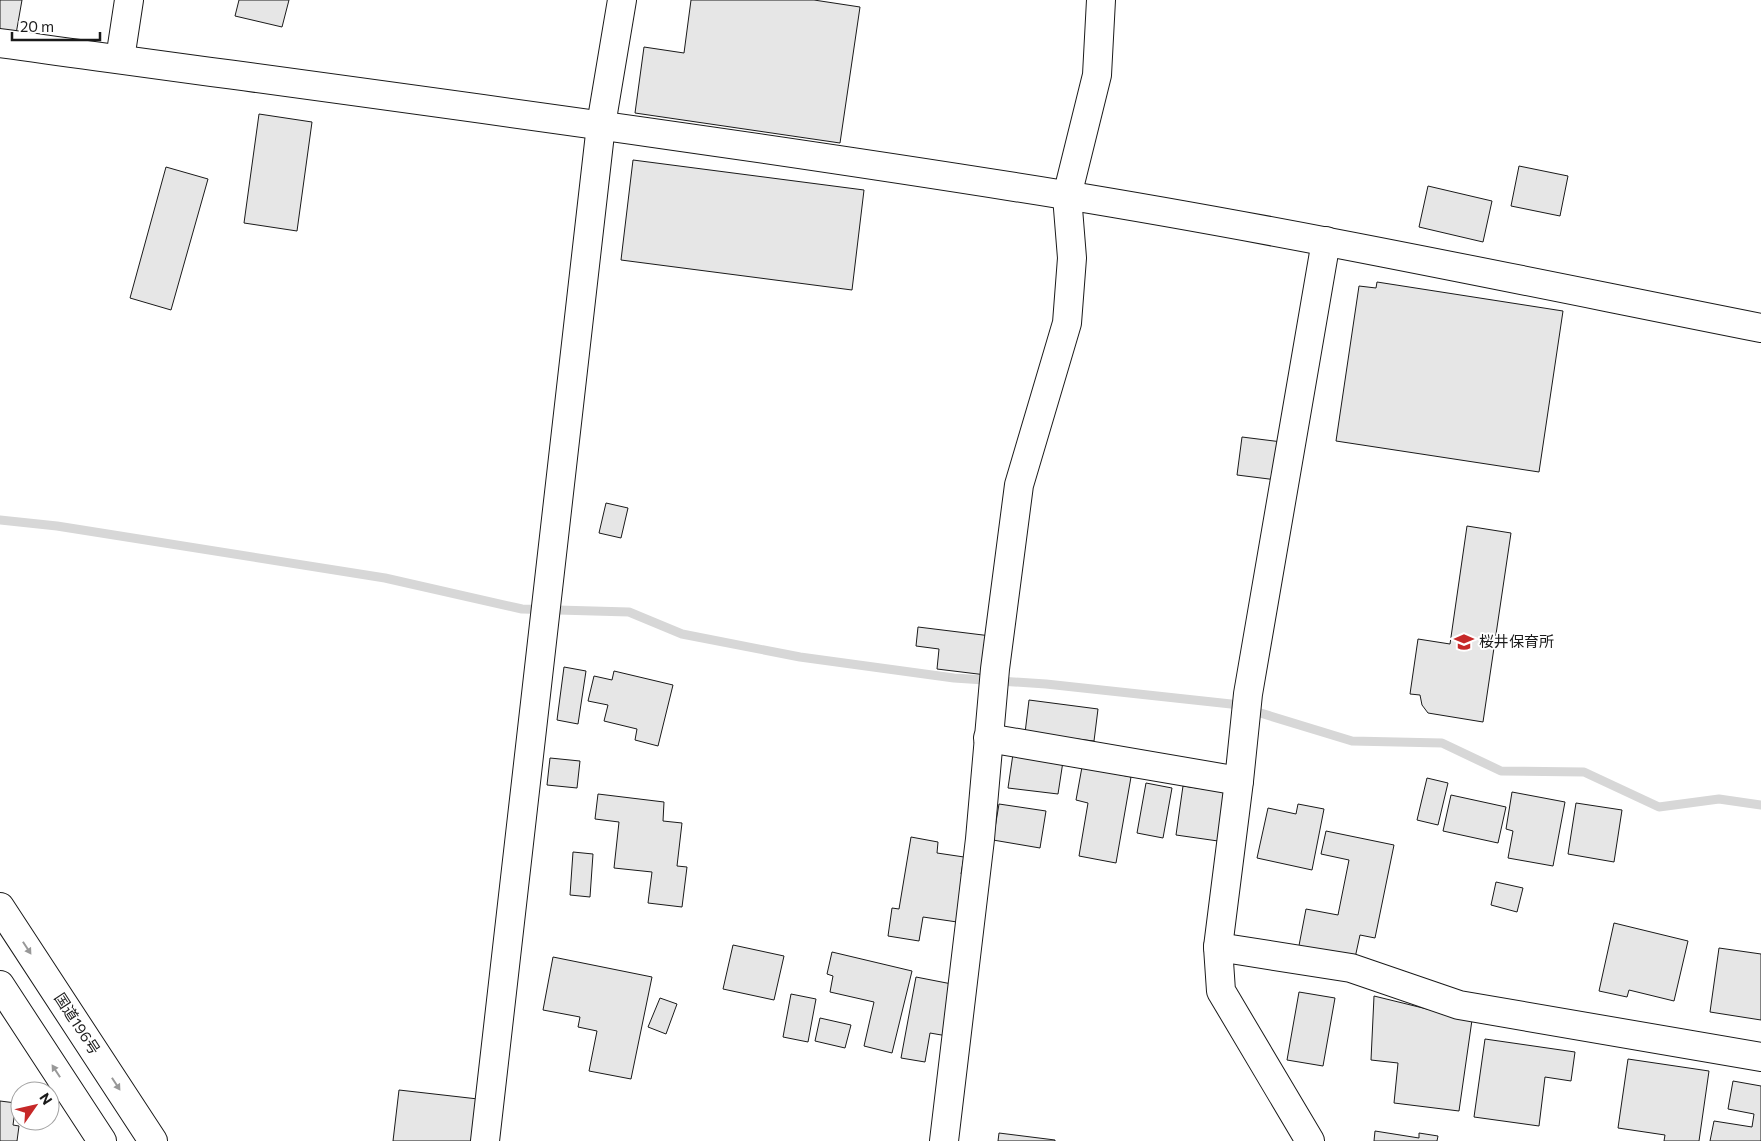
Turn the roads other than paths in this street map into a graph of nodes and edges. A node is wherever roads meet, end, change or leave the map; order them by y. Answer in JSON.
{"nodes":[{"id":1,"x":129,"y":0,"type":"edge"},
{"id":2,"x":622,"y":0,"type":"edge"},
{"id":3,"x":1101,"y":0,"type":"edge"},
{"id":4,"x":0,"y":43,"type":"edge"},
{"id":5,"x":120,"y":59,"type":"junction"},
{"id":6,"x":601,"y":125,"type":"junction"},
{"id":7,"x":1067,"y":196,"type":"junction"},
{"id":8,"x":1326,"y":241,"type":"junction"},
{"id":9,"x":1761,"y":328,"type":"edge"},
{"id":10,"x":988,"y":738,"type":"junction"},
{"id":11,"x":1239,"y":781,"type":"junction"},
{"id":12,"x":0,"y":907,"type":"edge"},
{"id":13,"x":1218,"y":947,"type":"junction"},
{"id":14,"x":0,"y":985,"type":"edge"},
{"id":15,"x":1761,"y":1057,"type":"edge"},
{"id":16,"x":102,"y":1141,"type":"edge"},
{"id":17,"x":153,"y":1141,"type":"edge"},
{"id":18,"x":485,"y":1141,"type":"edge"},
{"id":19,"x":944,"y":1141,"type":"edge"},
{"id":20,"x":1310,"y":1141,"type":"edge"}],
"edges":[{"from":1,"to":5,"type":"main road"},
{"from":2,"to":6,"type":"main road"},
{"from":3,"to":7,"type":"main road"},
{"from":4,"to":5,"type":"main road"},
{"from":5,"to":6,"type":"main road"},
{"from":6,"to":7,"type":"main road"},
{"from":6,"to":18,"type":"main road"},
{"from":7,"to":8,"type":"main road"},
{"from":7,"to":10,"type":"main road"},
{"from":8,"to":9,"type":"main road"},
{"from":8,"to":11,"type":"main road"},
{"from":10,"to":11,"type":"main road"},
{"from":10,"to":19,"type":"main road"},
{"from":11,"to":13,"type":"main road"},
{"from":12,"to":17,"type":"main road","name":"国道196号","one_way":true},
{"from":13,"to":15,"type":"main road"},
{"from":13,"to":20,"type":"main road"},
{"from":16,"to":14,"type":"main road","one_way":true}]}
